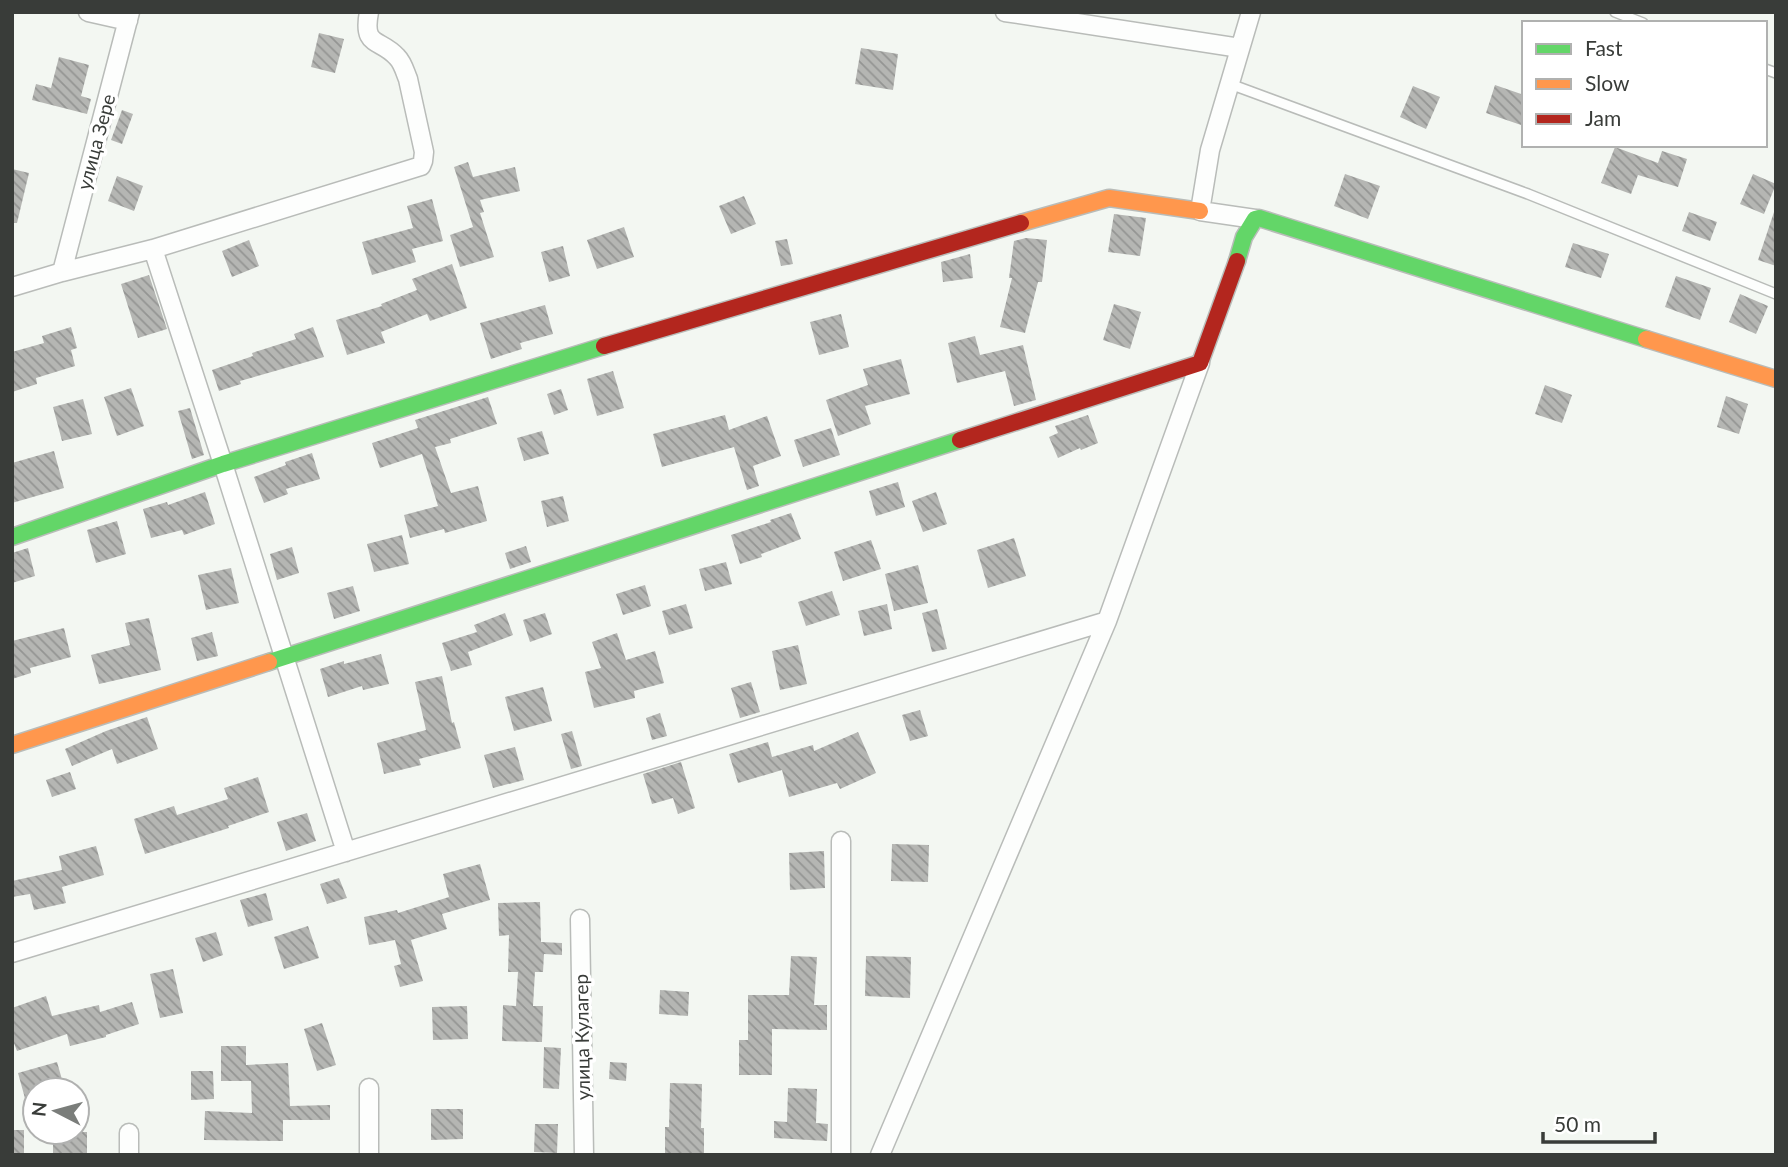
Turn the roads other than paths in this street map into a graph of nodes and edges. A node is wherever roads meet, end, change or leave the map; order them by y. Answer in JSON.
{"nodes":[{"id":1,"x":88,"y":12,"type":"edge"},
{"id":2,"x":369,"y":12,"type":"edge"},
{"id":3,"x":1005,"y":12,"type":"edge"},
{"id":4,"x":1251,"y":12,"type":"edge"},
{"id":5,"x":1615,"y":12,"type":"edge"},
{"id":6,"x":129,"y":17,"type":"edge"},
{"id":7,"x":1638,"y":21,"type":"edge"},
{"id":8,"x":1240,"y":48,"type":"junction"},
{"id":9,"x":1230,"y":84,"type":"junction"},
{"id":10,"x":1200,"y":211,"type":"junction"},
{"id":11,"x":1255,"y":219,"type":"junction"},
{"id":12,"x":153,"y":249,"type":"junction"},
{"id":13,"x":62,"y":272,"type":"junction"},
{"id":14,"x":12,"y":287,"type":"edge"},
{"id":15,"x":1776,"y":294,"type":"edge"},
{"id":16,"x":1200,"y":363,"type":"junction"},
{"id":17,"x":1776,"y":379,"type":"edge"},
{"id":18,"x":223,"y":464,"type":"junction"},
{"id":19,"x":12,"y":537,"type":"edge"},
{"id":20,"x":1107,"y":621,"type":"junction"},
{"id":21,"x":285,"y":657,"type":"junction"},
{"id":22,"x":12,"y":745,"type":"edge"},
{"id":23,"x":841,"y":841,"type":"dead end"},
{"id":24,"x":346,"y":852,"type":"junction"},
{"id":25,"x":580,"y":919,"type":"dead end"},
{"id":26,"x":12,"y":953,"type":"edge"},
{"id":27,"x":369,"y":1088,"type":"dead end"},
{"id":28,"x":129,"y":1133,"type":"dead end"},
{"id":29,"x":130,"y":1155,"type":"edge"},
{"id":30,"x":369,"y":1155,"type":"edge"},
{"id":31,"x":584,"y":1155,"type":"edge"},
{"id":32,"x":841,"y":1155,"type":"edge"},
{"id":33,"x":880,"y":1155,"type":"edge"}],
"edges":[{"from":1,"to":6,"type":"street"},
{"from":2,"to":12,"type":"street"},
{"from":3,"to":8,"type":"street"},
{"from":4,"to":8,"type":"street"},
{"from":5,"to":7,"type":"lane"},
{"from":6,"to":13,"type":"street","name":"улица Зере"},
{"from":8,"to":9,"type":"street"},
{"from":9,"to":10,"type":"street"},
{"from":9,"to":15,"type":"lane"},
{"from":10,"to":11,"type":"street"},
{"from":10,"to":18,"type":"street"},
{"from":11,"to":16,"type":"street"},
{"from":11,"to":17,"type":"street"},
{"from":12,"to":13,"type":"street"},
{"from":12,"to":18,"type":"street"},
{"from":13,"to":14,"type":"street"},
{"from":16,"to":20,"type":"street"},
{"from":16,"to":21,"type":"street"},
{"from":18,"to":19,"type":"street"},
{"from":18,"to":21,"type":"street"},
{"from":20,"to":24,"type":"street"},
{"from":20,"to":33,"type":"street"},
{"from":21,"to":22,"type":"street"},
{"from":21,"to":24,"type":"street"},
{"from":23,"to":32,"type":"street"},
{"from":24,"to":26,"type":"street"},
{"from":25,"to":31,"type":"street","name":"улица Кулагер"},
{"from":27,"to":30,"type":"street"},
{"from":28,"to":29,"type":"street"}]}
